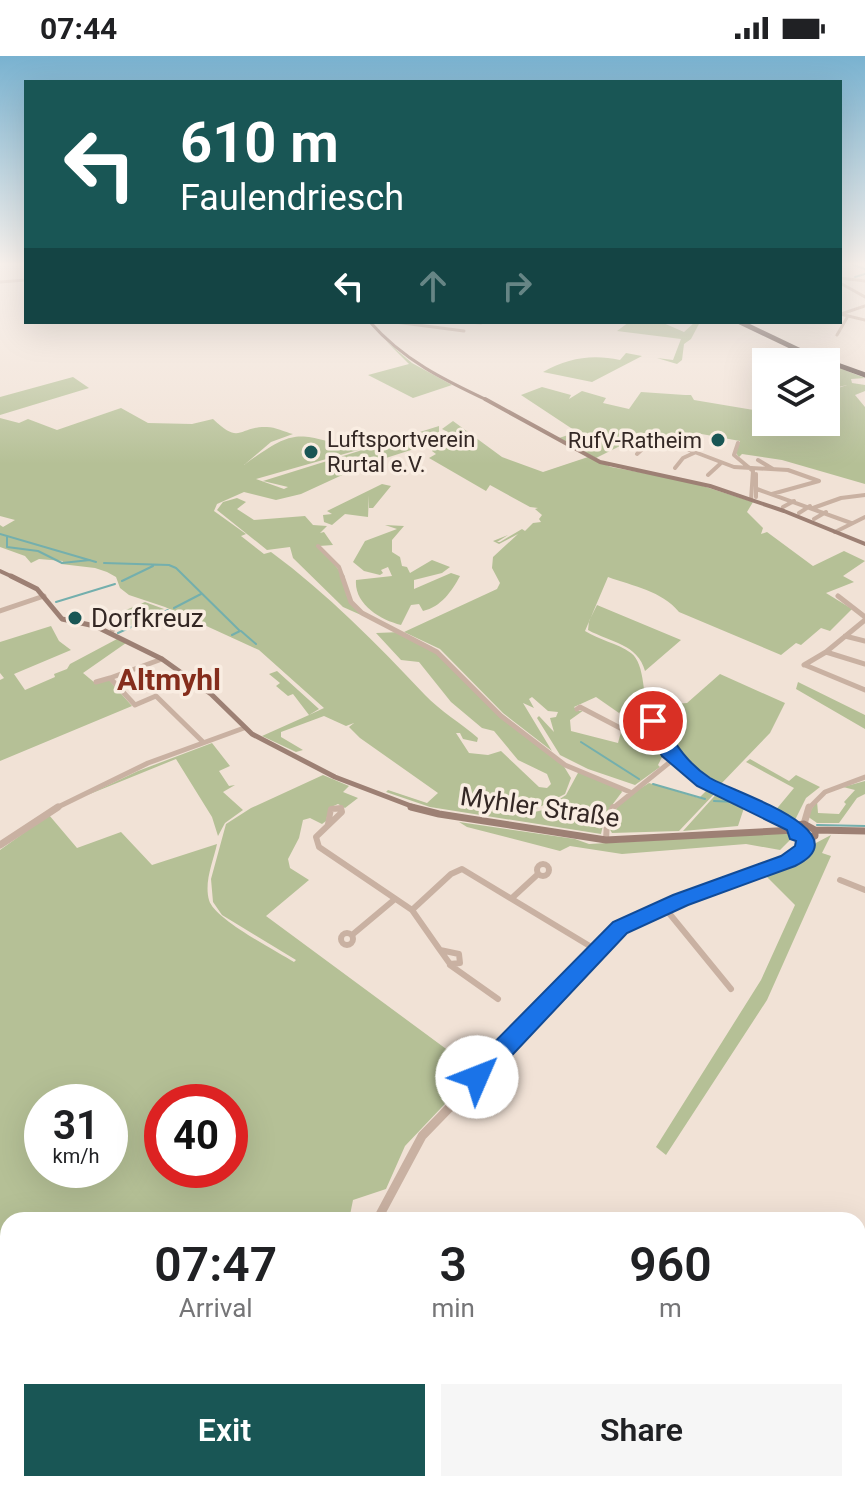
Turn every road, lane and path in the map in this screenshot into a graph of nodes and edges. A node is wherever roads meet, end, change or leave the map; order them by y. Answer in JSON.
{"nodes":[{"id":1,"x":377,"y":330,"type":"edge"},
{"id":2,"x":456,"y":330,"type":"edge"},
{"id":3,"x":758,"y":330,"type":"edge"},
{"id":4,"x":840,"y":330,"type":"edge"},
{"id":5,"x":464,"y":331,"type":"dead end"},
{"id":6,"x":837,"y":335,"type":"dead end"},
{"id":7,"x":865,"y":374,"type":"edge"},
{"id":8,"x":738,"y":443,"type":"dead end"},
{"id":9,"x":697,"y":452,"type":"junction"},
{"id":10,"x":637,"y":454,"type":"dead end"},
{"id":11,"x":758,"y":460,"type":"dead end"},
{"id":12,"x":720,"y":464,"type":"junction"},
{"id":13,"x":675,"y":468,"type":"dead end"},
{"id":14,"x":774,"y":469,"type":"junction"},
{"id":15,"x":755,"y":473,"type":"junction"},
{"id":16,"x":708,"y":475,"type":"dead end"},
{"id":17,"x":757,"y":489,"type":"junction"},
{"id":18,"x":774,"y":494,"type":"junction"},
{"id":19,"x":865,"y":495,"type":"edge"},
{"id":20,"x":754,"y":499,"type":"junction"},
{"id":21,"x":794,"y":501,"type":"junction"},
{"id":22,"x":769,"y":503,"type":"dead end"},
{"id":23,"x":783,"y":507,"type":"dead end"},
{"id":24,"x":811,"y":507,"type":"junction"},
{"id":25,"x":826,"y":512,"type":"junction"},
{"id":26,"x":799,"y":513,"type":"dead end"},
{"id":27,"x":865,"y":517,"type":"edge"},
{"id":28,"x":814,"y":519,"type":"dead end"},
{"id":29,"x":851,"y":523,"type":"junction"},
{"id":30,"x":835,"y":532,"type":"junction"},
{"id":31,"x":865,"y":544,"type":"edge"},
{"id":32,"x":332,"y":547,"type":"dead end"},
{"id":33,"x":0,"y":571,"type":"edge"},
{"id":34,"x":44,"y":596,"type":"junction"},
{"id":35,"x":838,"y":596,"type":"dead end"},
{"id":36,"x":0,"y":611,"type":"edge"},
{"id":37,"x":865,"y":618,"type":"edge"},
{"id":38,"x":95,"y":626,"type":"junction"},
{"id":39,"x":111,"y":633,"type":"junction"},
{"id":40,"x":845,"y":636,"type":"junction"},
{"id":41,"x":865,"y":641,"type":"edge"},
{"id":42,"x":826,"y":652,"type":"junction"},
{"id":43,"x":162,"y":659,"type":"junction"},
{"id":44,"x":865,"y":664,"type":"edge"},
{"id":45,"x":110,"y":678,"type":"junction"},
{"id":46,"x":96,"y":682,"type":"dead end"},
{"id":47,"x":865,"y":690,"type":"edge"},
{"id":48,"x":577,"y":709,"type":"dead end"},
{"id":49,"x":650,"y":712,"type":"dead end"},
{"id":50,"x":244,"y":728,"type":"junction"},
{"id":51,"x":203,"y":742,"type":"junction"},
{"id":52,"x":673,"y":756,"type":"junction"},
{"id":53,"x":865,"y":777,"type":"edge"},
{"id":54,"x":630,"y":792,"type":"junction"},
{"id":55,"x":328,"y":824,"type":"dead end"},
{"id":56,"x":798,"y":827,"type":"junction"},
{"id":57,"x":815,"y":830,"type":"junction"},
{"id":58,"x":865,"y":831,"type":"edge"},
{"id":59,"x":805,"y":838,"type":"junction"},
{"id":60,"x":606,"y":840,"type":"junction"},
{"id":61,"x":0,"y":845,"type":"edge"},
{"id":62,"x":537,"y":875,"type":"dead end"},
{"id":63,"x":840,"y":880,"type":"dead end"},
{"id":64,"x":865,"y":890,"type":"edge"},
{"id":65,"x":512,"y":898,"type":"junction"},
{"id":66,"x":395,"y":899,"type":"junction"},
{"id":67,"x":664,"y":907,"type":"junction"},
{"id":68,"x":412,"y":910,"type":"junction"},
{"id":69,"x":352,"y":935,"type":"dead end"},
{"id":70,"x":438,"y":950,"type":"junction"},
{"id":71,"x":598,"y":951,"type":"junction"},
{"id":72,"x":450,"y":964,"type":"junction"},
{"id":73,"x":731,"y":989,"type":"dead end"},
{"id":74,"x":498,"y":999,"type":"dead end"},
{"id":75,"x":381,"y":1212,"type":"edge"}],
"edges":[{"from":1,"to":20,"type":"main road"},
{"from":2,"to":5,"type":"street"},
{"from":3,"to":7,"type":"highway"},
{"from":4,"to":6,"type":"street"},
{"from":8,"to":15,"type":"street"},
{"from":9,"to":10,"type":"street"},
{"from":9,"to":12,"type":"street"},
{"from":9,"to":13,"type":"street"},
{"from":11,"to":14,"type":"street"},
{"from":12,"to":15,"type":"street"},
{"from":12,"to":16,"type":"street"},
{"from":14,"to":15,"type":"street"},
{"from":14,"to":18,"type":"street"},
{"from":15,"to":17,"type":"street"},
{"from":15,"to":20,"type":"street"},
{"from":17,"to":18,"type":"street"},
{"from":17,"to":20,"type":"street"},
{"from":18,"to":21,"type":"street"},
{"from":18,"to":22,"type":"street"},
{"from":19,"to":24,"type":"street"},
{"from":20,"to":30,"type":"main road"},
{"from":21,"to":23,"type":"street"},
{"from":21,"to":24,"type":"street"},
{"from":24,"to":25,"type":"street"},
{"from":24,"to":26,"type":"street"},
{"from":25,"to":28,"type":"street"},
{"from":25,"to":29,"type":"street"},
{"from":27,"to":29,"type":"street"},
{"from":29,"to":30,"type":"street"},
{"from":30,"to":31,"type":"main road"},
{"from":32,"to":54,"type":"street"},
{"from":33,"to":34,"type":"main road","name":"Myhler Straße"},
{"from":34,"to":36,"type":"street"},
{"from":34,"to":38,"type":"main road","name":"Myhler Straße"},
{"from":35,"to":37,"type":"street"},
{"from":37,"to":40,"type":"street"},
{"from":38,"to":39,"type":"main road","name":"Myhler Straße"},
{"from":38,"to":39,"type":"street"},
{"from":39,"to":43,"type":"main road","name":"Myhler Straße"},
{"from":40,"to":41,"type":"street"},
{"from":40,"to":42,"type":"street"},
{"from":42,"to":44,"type":"street"},
{"from":42,"to":47,"type":"street"},
{"from":43,"to":45,"type":"street"},
{"from":43,"to":50,"type":"main road","name":"Myhler Straße"},
{"from":45,"to":46,"type":"street"},
{"from":45,"to":51,"type":"street"},
{"from":48,"to":52,"type":"street"},
{"from":49,"to":52,"type":"street"},
{"from":50,"to":51,"type":"street"},
{"from":50,"to":60,"type":"main road","name":"Myhler Straße"},
{"from":51,"to":61,"type":"street"},
{"from":52,"to":54,"type":"street"},
{"from":52,"to":56,"type":"street"},
{"from":53,"to":56,"type":"street"},
{"from":54,"to":60,"type":"street"},
{"from":55,"to":66,"type":"street"},
{"from":56,"to":57,"type":"main road"},
{"from":56,"to":59,"type":"main road"},
{"from":56,"to":60,"type":"main road","name":"Myhler Straße"},
{"from":57,"to":58,"type":"main road"},
{"from":57,"to":59,"type":"main road"},
{"from":59,"to":67,"type":"street"},
{"from":62,"to":65,"type":"street"},
{"from":63,"to":64,"type":"street"},
{"from":65,"to":68,"type":"street"},
{"from":65,"to":71,"type":"street"},
{"from":66,"to":68,"type":"street"},
{"from":66,"to":69,"type":"street"},
{"from":67,"to":71,"type":"street"},
{"from":67,"to":73,"type":"street"},
{"from":68,"to":70,"type":"street"},
{"from":70,"to":72,"type":"street"},
{"from":70,"to":72,"type":"street"},
{"from":71,"to":75,"type":"street"},
{"from":72,"to":74,"type":"street"}]}
